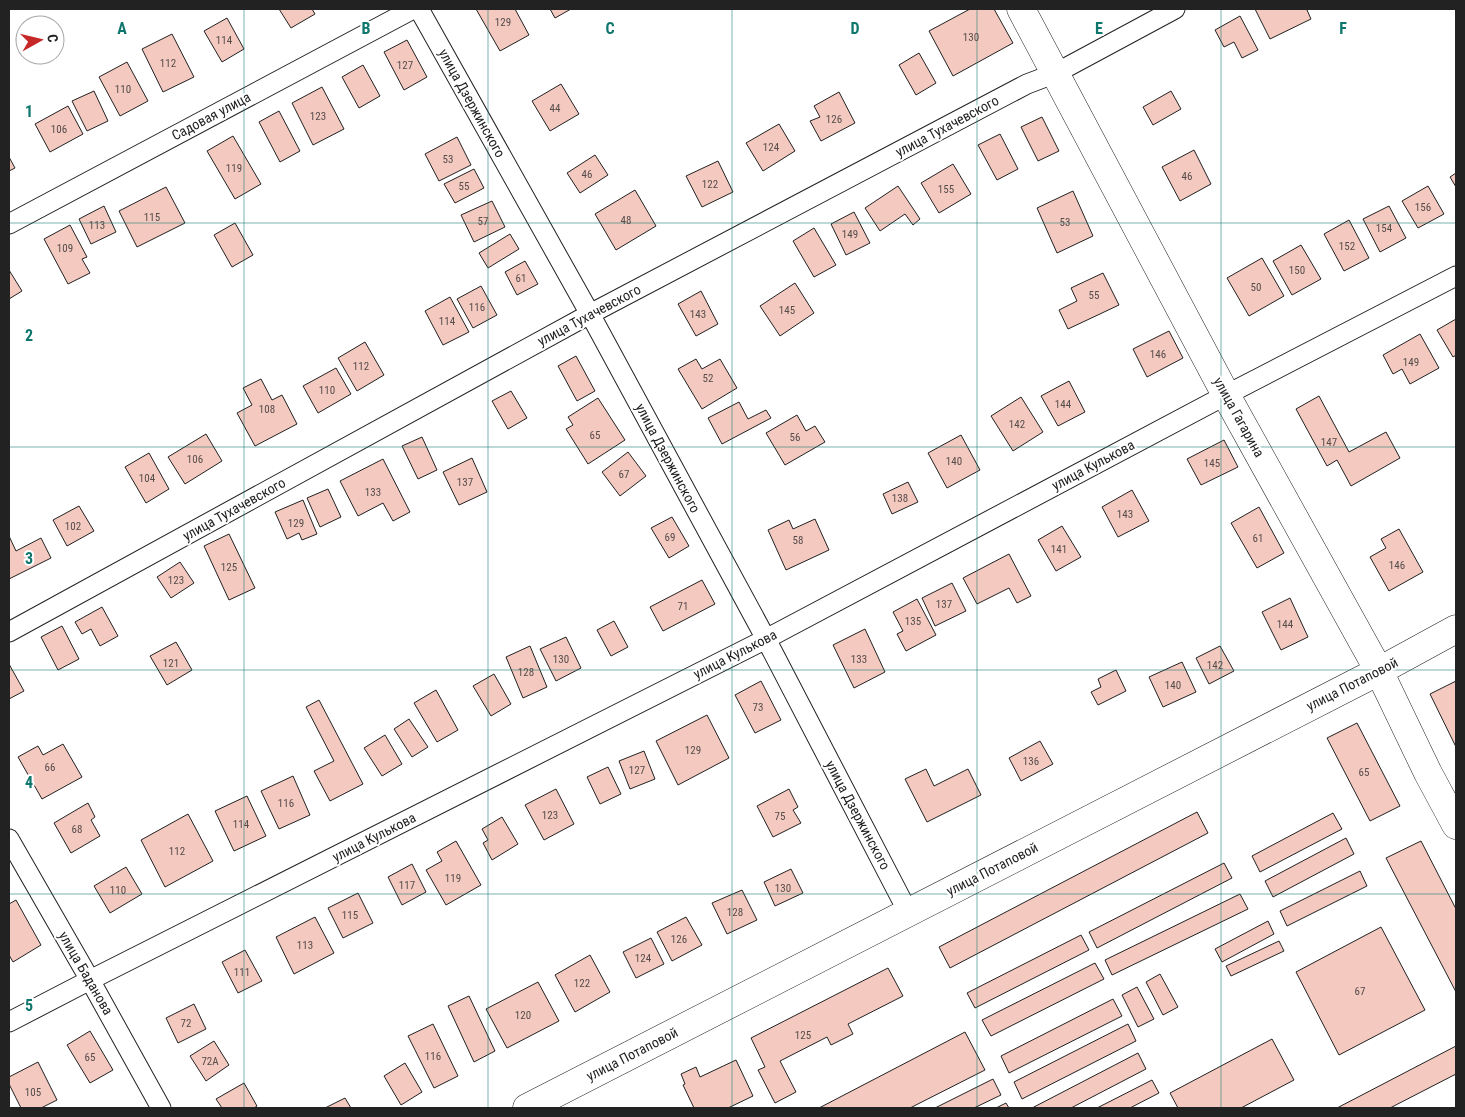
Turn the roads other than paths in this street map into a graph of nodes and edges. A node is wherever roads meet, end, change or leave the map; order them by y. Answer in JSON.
{"nodes":[{"id":1,"x":413,"y":9,"type":"edge"},
{"id":2,"x":419,"y":9,"type":"edge"},
{"id":3,"x":1021,"y":9,"type":"edge"},
{"id":4,"x":1175,"y":9,"type":"edge"},
{"id":5,"x":1056,"y":73,"type":"junction"},
{"id":6,"x":9,"y":224,"type":"edge"},
{"id":7,"x":1456,"y":276,"type":"edge"},
{"id":8,"x":590,"y":314,"type":"junction"},
{"id":9,"x":1226,"y":395,"type":"junction"},
{"id":10,"x":1456,"y":629,"type":"edge"},
{"id":11,"x":9,"y":632,"type":"edge"},
{"id":12,"x":766,"y":639,"type":"junction"},
{"id":13,"x":1378,"y":671,"type":"junction"},
{"id":14,"x":1456,"y":825,"type":"edge"},
{"id":15,"x":9,"y":839,"type":"edge"},
{"id":16,"x":908,"y":912,"type":"junction"},
{"id":17,"x":90,"y":980,"type":"junction"},
{"id":18,"x":9,"y":1022,"type":"edge"},
{"id":19,"x":161,"y":1108,"type":"edge"},
{"id":20,"x":527,"y":1108,"type":"edge"}],
"edges":[{"from":1,"to":6,"type":"street","name":"Садовая улица"},
{"from":2,"to":8,"type":"street","name":"улица Дзержинского"},
{"from":3,"to":5,"type":"main road","name":"улица Гагарина"},
{"from":4,"to":5,"type":"street","name":"улица Тухачевского"},
{"from":5,"to":8,"type":"street","name":"улица Тухачевского"},
{"from":5,"to":9,"type":"main road","name":"улица Гагарина"},
{"from":7,"to":9,"type":"street","name":"улица Кулькова"},
{"from":8,"to":11,"type":"street","name":"улица Тухачевского"},
{"from":8,"to":12,"type":"street","name":"улица Дзержинского"},
{"from":9,"to":12,"type":"street","name":"улица Кулькова"},
{"from":9,"to":13,"type":"main road","name":"улица Гагарина"},
{"from":10,"to":13,"type":"main road","name":"улица Потаповой"},
{"from":12,"to":16,"type":"street","name":"улица Дзержинского"},
{"from":12,"to":17,"type":"street","name":"улица Кулькова"},
{"from":13,"to":14,"type":"main road","name":"улица Гагарина"},
{"from":13,"to":16,"type":"main road","name":"улица Потаповой"},
{"from":15,"to":17,"type":"street","name":"улица Баданова"},
{"from":16,"to":20,"type":"main road","name":"улица Потаповой"},
{"from":17,"to":18,"type":"street","name":"улица Кулькова"},
{"from":17,"to":19,"type":"street","name":"улица Баданова"}]}
